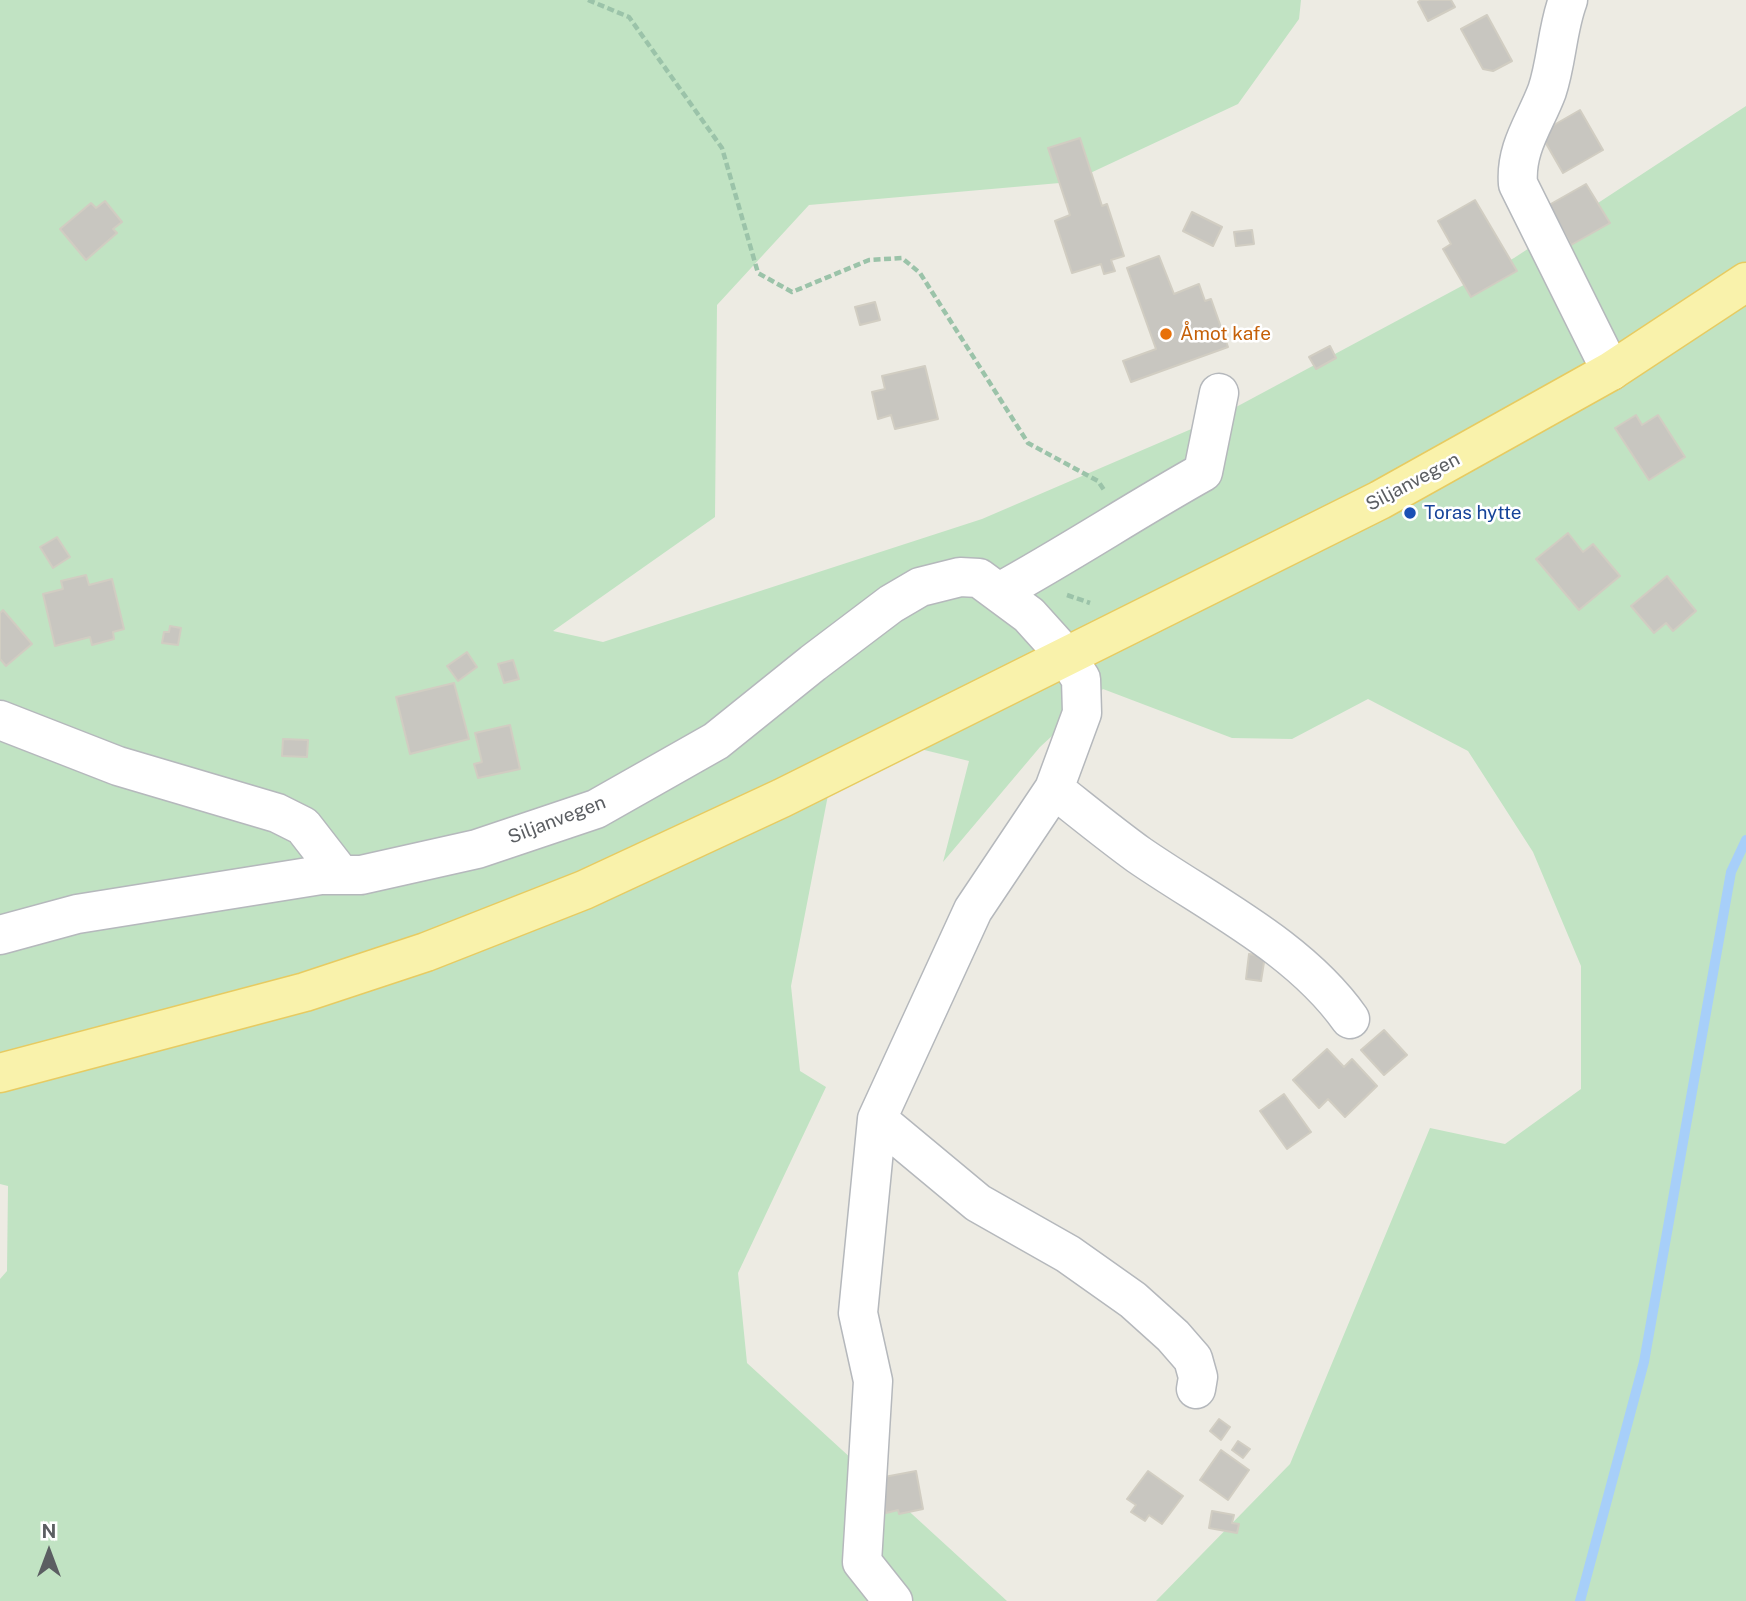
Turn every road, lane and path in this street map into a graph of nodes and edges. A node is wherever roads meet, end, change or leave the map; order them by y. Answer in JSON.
{"nodes":[{"id":1,"x":589,"y":0,"type":"edge"},
{"id":2,"x":1568,"y":0,"type":"edge"},
{"id":3,"x":1746,"y":282,"type":"edge"},
{"id":4,"x":1611,"y":371,"type":"junction"},
{"id":5,"x":1219,"y":393,"type":"dead end"},
{"id":6,"x":1122,"y":517,"type":"junction"},
{"id":7,"x":1001,"y":591,"type":"junction"},
{"id":8,"x":1066,"y":656,"type":"junction"},
{"id":9,"x":0,"y":720,"type":"edge"},
{"id":10,"x":1054,"y":789,"type":"junction"},
{"id":11,"x":341,"y":875,"type":"junction"},
{"id":12,"x":0,"y":935,"type":"edge"},
{"id":13,"x":1350,"y":1019,"type":"dead end"},
{"id":14,"x":0,"y":1073,"type":"edge"},
{"id":15,"x":877,"y":1119,"type":"junction"},
{"id":16,"x":1196,"y":1389,"type":"dead end"},
{"id":17,"x":862,"y":1562,"type":"junction"},
{"id":18,"x":858,"y":1601,"type":"edge"},
{"id":19,"x":894,"y":1601,"type":"edge"}],
"edges":[{"from":1,"to":6,"type":"path"},
{"from":2,"to":4,"type":"street"},
{"from":3,"to":4,"type":"main road","name":"Siljanvegen"},
{"from":4,"to":8,"type":"main road","name":"Siljanvegen"},
{"from":5,"to":6,"type":"street"},
{"from":6,"to":7,"type":"street"},
{"from":7,"to":8,"type":"street","name":"Siljanvegen"},
{"from":7,"to":11,"type":"street","name":"Siljanvegen"},
{"from":8,"to":10,"type":"street"},
{"from":8,"to":14,"type":"main road","name":"Siljanvegen"},
{"from":9,"to":11,"type":"street"},
{"from":10,"to":13,"type":"street"},
{"from":10,"to":15,"type":"street"},
{"from":11,"to":12,"type":"street","name":"Siljanvegen"},
{"from":15,"to":16,"type":"street"},
{"from":15,"to":17,"type":"street"},
{"from":17,"to":18,"type":"street"},
{"from":17,"to":19,"type":"street"}]}
